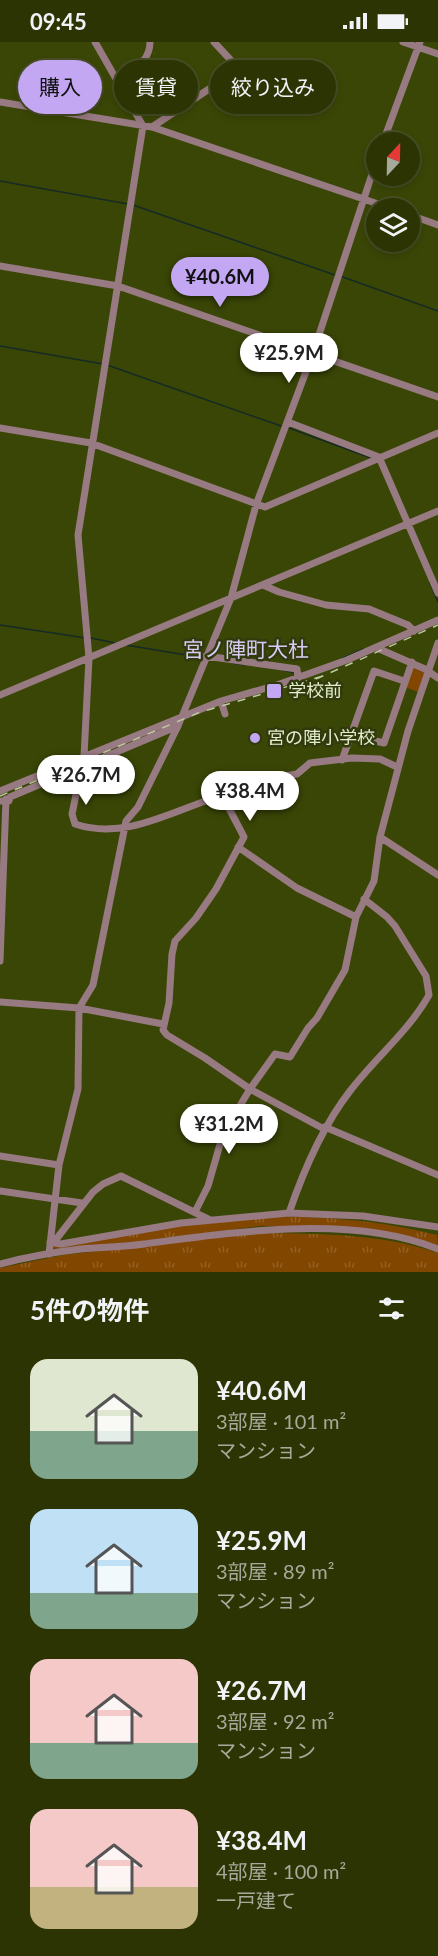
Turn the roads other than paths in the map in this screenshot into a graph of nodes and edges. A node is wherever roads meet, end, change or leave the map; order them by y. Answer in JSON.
{"nodes":[{"id":1,"x":95,"y":42,"type":"edge"},
{"id":2,"x":150,"y":42,"type":"edge"},
{"id":3,"x":214,"y":42,"type":"edge"},
{"id":4,"x":403,"y":42,"type":"edge"},
{"id":5,"x":419,"y":45,"type":"edge"},
{"id":6,"x":438,"y":54,"type":"edge"},
{"id":7,"x":145,"y":60,"type":"edge"},
{"id":8,"x":114,"y":76,"type":"edge"},
{"id":9,"x":0,"y":102,"type":"edge"},
{"id":10,"x":136,"y":114,"type":"edge"},
{"id":11,"x":143,"y":126,"type":"junction"},
{"id":12,"x":152,"y":127,"type":"junction"},
{"id":13,"x":387,"y":132,"type":"edge"},
{"id":14,"x":368,"y":186,"type":"edge"},
{"id":15,"x":363,"y":199,"type":"junction"},
{"id":16,"x":366,"y":200,"type":"edge"},
{"id":17,"x":420,"y":219,"type":"edge"},
{"id":18,"x":438,"y":225,"type":"edge"},
{"id":19,"x":0,"y":266,"type":"edge"},
{"id":20,"x":118,"y":286,"type":"junction"},
{"id":21,"x":313,"y":353,"type":"junction"},
{"id":22,"x":438,"y":397,"type":"edge"},
{"id":23,"x":288,"y":422,"type":"junction"},
{"id":24,"x":0,"y":428,"type":"edge"},
{"id":25,"x":438,"y":433,"type":"edge"},
{"id":26,"x":91,"y":443,"type":"junction"},
{"id":27,"x":379,"y":456,"type":"junction"},
{"id":28,"x":256,"y":504,"type":"junction"},
{"id":29,"x":438,"y":511,"type":"edge"},
{"id":30,"x":408,"y":523,"type":"junction"},
{"id":31,"x":263,"y":585,"type":"junction"},
{"id":32,"x":438,"y":593,"type":"edge"},
{"id":33,"x":231,"y":598,"type":"junction"},
{"id":34,"x":438,"y":620,"type":"edge"},
{"id":35,"x":414,"y":631,"type":"junction"},
{"id":36,"x":438,"y":643,"type":"edge"},
{"id":37,"x":377,"y":648,"type":"junction"},
{"id":38,"x":206,"y":656,"type":"junction"},
{"id":39,"x":89,"y":658,"type":"junction"},
{"id":40,"x":412,"y":662,"type":"junction"},
{"id":41,"x":429,"y":671,"type":"junction"},
{"id":42,"x":298,"y":678,"type":"junction"},
{"id":43,"x":438,"y":678,"type":"edge"},
{"id":44,"x":404,"y":681,"type":"junction"},
{"id":45,"x":0,"y":695,"type":"edge"},
{"id":46,"x":221,"y":701,"type":"junction"},
{"id":47,"x":225,"y":714,"type":"dead end"},
{"id":48,"x":181,"y":716,"type":"junction"},
{"id":49,"x":178,"y":726,"type":"junction"},
{"id":50,"x":351,"y":735,"type":"junction"},
{"id":51,"x":84,"y":756,"type":"junction"},
{"id":52,"x":342,"y":760,"type":"junction"},
{"id":53,"x":397,"y":767,"type":"junction"},
{"id":54,"x":81,"y":768,"type":"junction"},
{"id":55,"x":3,"y":790,"type":"edge"},
{"id":56,"x":223,"y":797,"type":"junction"},
{"id":57,"x":3,"y":801,"type":"edge"},
{"id":58,"x":125,"y":829,"type":"junction"},
{"id":59,"x":380,"y":837,"type":"junction"},
{"id":60,"x":238,"y":847,"type":"junction"},
{"id":61,"x":438,"y":875,"type":"edge"},
{"id":62,"x":364,"y":899,"type":"junction"},
{"id":63,"x":356,"y":917,"type":"junction"},
{"id":64,"x":0,"y":961,"type":"edge"},
{"id":65,"x":0,"y":1002,"type":"edge"},
{"id":66,"x":79,"y":1008,"type":"junction"},
{"id":67,"x":163,"y":1024,"type":"junction"},
{"id":68,"x":250,"y":1089,"type":"junction"},
{"id":69,"x":324,"y":1128,"type":"junction"},
{"id":70,"x":0,"y":1156,"type":"edge"},
{"id":71,"x":59,"y":1165,"type":"junction"},
{"id":72,"x":438,"y":1174,"type":"edge"},
{"id":73,"x":0,"y":1191,"type":"edge"},
{"id":74,"x":56,"y":1199,"type":"junction"},
{"id":75,"x":82,"y":1203,"type":"junction"},
{"id":76,"x":195,"y":1212,"type":"junction"},
{"id":77,"x":289,"y":1213,"type":"junction"},
{"id":78,"x":210,"y":1220,"type":"junction"},
{"id":79,"x":415,"y":1225,"type":"junction"},
{"id":80,"x":438,"y":1227,"type":"edge"},
{"id":81,"x":438,"y":1233,"type":"edge"},
{"id":82,"x":52,"y":1242,"type":"junction"},
{"id":83,"x":438,"y":1249,"type":"edge"},
{"id":84,"x":49,"y":1254,"type":"junction"},
{"id":85,"x":0,"y":1264,"type":"edge"}],
"edges":[{"from":1,"to":8,"type":"street"},
{"from":2,"to":7,"type":"street"},
{"from":3,"to":12,"type":"street"},
{"from":4,"to":5,"type":"street"},
{"from":5,"to":6,"type":"street"},
{"from":5,"to":13,"type":"street"},
{"from":9,"to":11,"type":"street"},
{"from":10,"to":11,"type":"street"},
{"from":11,"to":12,"type":"street"},
{"from":11,"to":20,"type":"street"},
{"from":12,"to":15,"type":"street"},
{"from":14,"to":15,"type":"street"},
{"from":15,"to":16,"type":"street"},
{"from":15,"to":21,"type":"street"},
{"from":17,"to":18,"type":"street"},
{"from":19,"to":20,"type":"street"},
{"from":20,"to":21,"type":"street"},
{"from":20,"to":26,"type":"street"},
{"from":21,"to":22,"type":"street"},
{"from":21,"to":23,"type":"street"},
{"from":23,"to":27,"type":"street"},
{"from":23,"to":28,"type":"street"},
{"from":24,"to":26,"type":"street"},
{"from":25,"to":27,"type":"street"},
{"from":26,"to":28,"type":"street"},
{"from":26,"to":39,"type":"street"},
{"from":27,"to":28,"type":"street"},
{"from":27,"to":30,"type":"street"},
{"from":28,"to":33,"type":"street"},
{"from":29,"to":30,"type":"street"},
{"from":30,"to":31,"type":"street"},
{"from":30,"to":32,"type":"street"},
{"from":31,"to":33,"type":"street"},
{"from":31,"to":35,"type":"street"},
{"from":33,"to":38,"type":"street"},
{"from":33,"to":39,"type":"street"},
{"from":34,"to":35,"type":"street"},
{"from":35,"to":37,"type":"street"},
{"from":36,"to":41,"type":"street"},
{"from":37,"to":40,"type":"street"},
{"from":37,"to":42,"type":"street"},
{"from":38,"to":42,"type":"street"},
{"from":38,"to":48,"type":"street"},
{"from":39,"to":45,"type":"street"},
{"from":39,"to":51,"type":"street"},
{"from":40,"to":41,"type":"street"},
{"from":40,"to":44,"type":"street"},
{"from":41,"to":43,"type":"street"},
{"from":41,"to":53,"type":"street"},
{"from":42,"to":46,"type":"street"},
{"from":44,"to":50,"type":"street"},
{"from":44,"to":50,"type":"street"},
{"from":46,"to":47,"type":"street"},
{"from":46,"to":48,"type":"street"},
{"from":48,"to":49,"type":"street"},
{"from":48,"to":51,"type":"street"},
{"from":49,"to":54,"type":"street"},
{"from":49,"to":58,"type":"street"},
{"from":50,"to":52,"type":"street"},
{"from":51,"to":54,"type":"street"},
{"from":51,"to":55,"type":"street"},
{"from":52,"to":53,"type":"street"},
{"from":52,"to":56,"type":"street"},
{"from":53,"to":59,"type":"street"},
{"from":54,"to":57,"type":"street"},
{"from":54,"to":58,"type":"street"},
{"from":55,"to":57,"type":"street"},
{"from":56,"to":58,"type":"street"},
{"from":56,"to":60,"type":"street"},
{"from":57,"to":64,"type":"street"},
{"from":58,"to":66,"type":"street"},
{"from":59,"to":61,"type":"street"},
{"from":59,"to":62,"type":"street"},
{"from":60,"to":63,"type":"street"},
{"from":60,"to":67,"type":"street"},
{"from":62,"to":63,"type":"street"},
{"from":62,"to":69,"type":"street"},
{"from":63,"to":68,"type":"street"},
{"from":65,"to":66,"type":"street"},
{"from":66,"to":67,"type":"street"},
{"from":66,"to":71,"type":"street"},
{"from":67,"to":68,"type":"street"},
{"from":68,"to":69,"type":"street"},
{"from":68,"to":76,"type":"street"},
{"from":69,"to":72,"type":"street"},
{"from":69,"to":77,"type":"street"},
{"from":70,"to":71,"type":"street"},
{"from":71,"to":74,"type":"street"},
{"from":73,"to":74,"type":"street"},
{"from":74,"to":75,"type":"street"},
{"from":74,"to":82,"type":"street"},
{"from":75,"to":76,"type":"street"},
{"from":75,"to":82,"type":"street"},
{"from":76,"to":78,"type":"street"},
{"from":77,"to":78,"type":"street"},
{"from":77,"to":79,"type":"street"},
{"from":78,"to":82,"type":"street"},
{"from":79,"to":80,"type":"street"},
{"from":79,"to":81,"type":"street"},
{"from":82,"to":84,"type":"street"},
{"from":83,"to":84,"type":"street"},
{"from":84,"to":85,"type":"street"}]}
